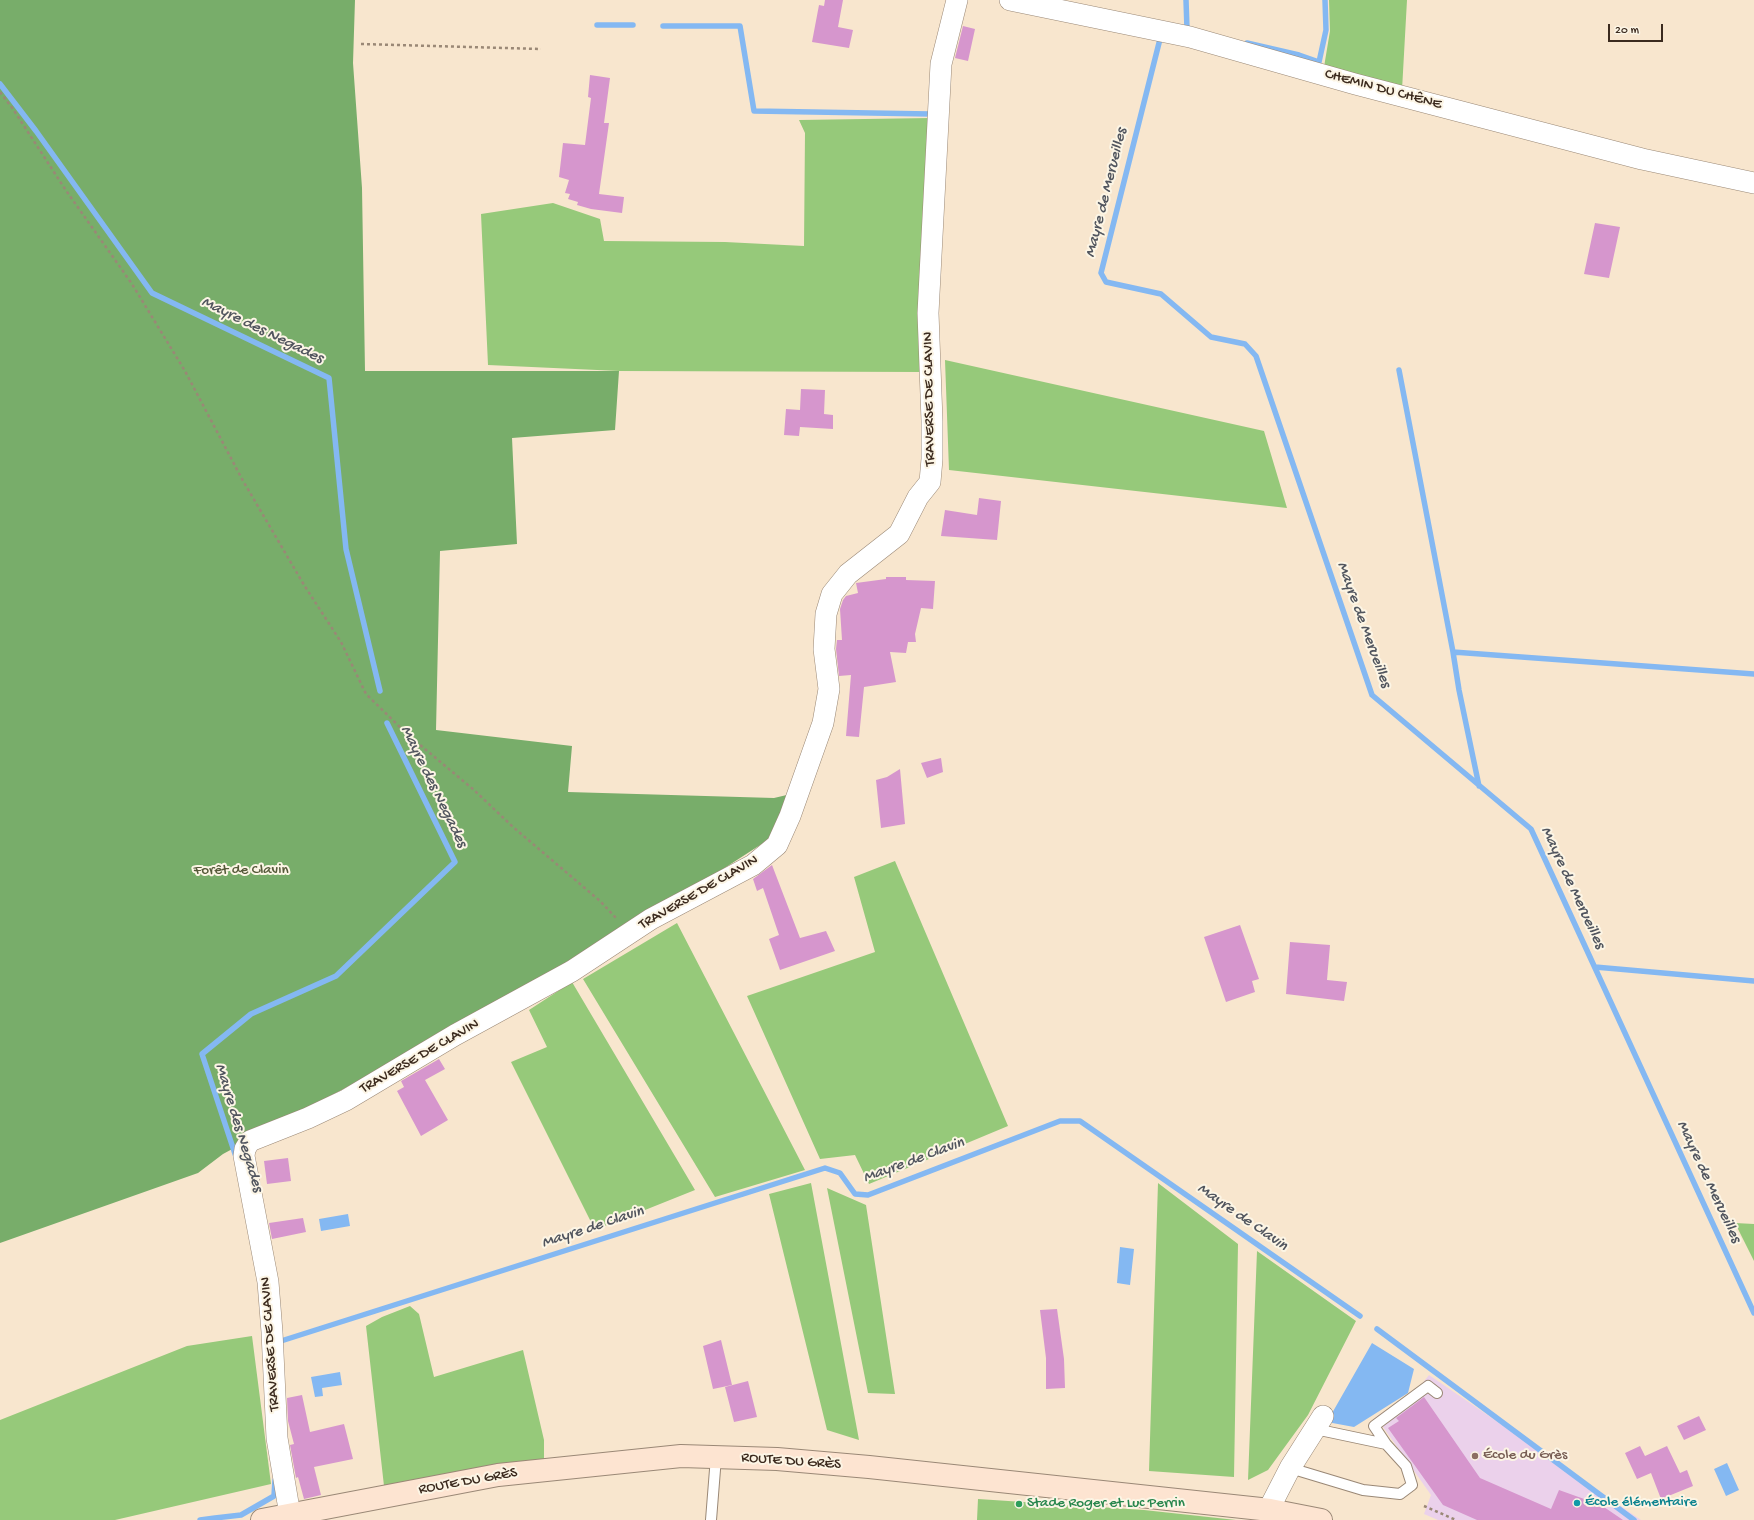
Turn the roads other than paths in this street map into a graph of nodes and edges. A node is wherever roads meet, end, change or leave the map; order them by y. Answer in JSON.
{"nodes":[{"id":1,"x":957,"y":0,"type":"edge"},
{"id":2,"x":1010,"y":0,"type":"edge"},
{"id":3,"x":1754,"y":183,"type":"edge"},
{"id":4,"x":1437,"y":1393,"type":"dead end"},
{"id":5,"x":1319,"y":1423,"type":"joint"},
{"id":6,"x":1386,"y":1444,"type":"junction"},
{"id":7,"x":716,"y":1457,"type":"junction"},
{"id":8,"x":1290,"y":1468,"type":"junction"},
{"id":9,"x":1270,"y":1510,"type":"junction"},
{"id":10,"x":290,"y":1515,"type":"junction"},
{"id":11,"x":262,"y":1520,"type":"edge"},
{"id":12,"x":711,"y":1520,"type":"edge"},
{"id":13,"x":1321,"y":1520,"type":"edge"}],
"edges":[{"from":1,"to":10,"type":"street","name":"TRAVERSE DE CLAVIN"},
{"from":2,"to":3,"type":"street","name":"CHEMIN DU CHÊNE"},
{"from":4,"to":6,"type":"lane"},
{"from":5,"to":6,"type":"lane"},
{"from":5,"to":8,"type":"street"},
{"from":6,"to":8,"type":"lane"},
{"from":7,"to":9,"type":"street","name":"ROUTE DU GRÈS"},
{"from":7,"to":10,"type":"street","name":"ROUTE DU GRÈS"},
{"from":7,"to":12,"type":"lane"},
{"from":8,"to":9,"type":"street"},
{"from":9,"to":13,"type":"street","name":"ROUTE DU GRÈS"},
{"from":10,"to":11,"type":"street","name":"ROUTE DU GRÈS"}]}
